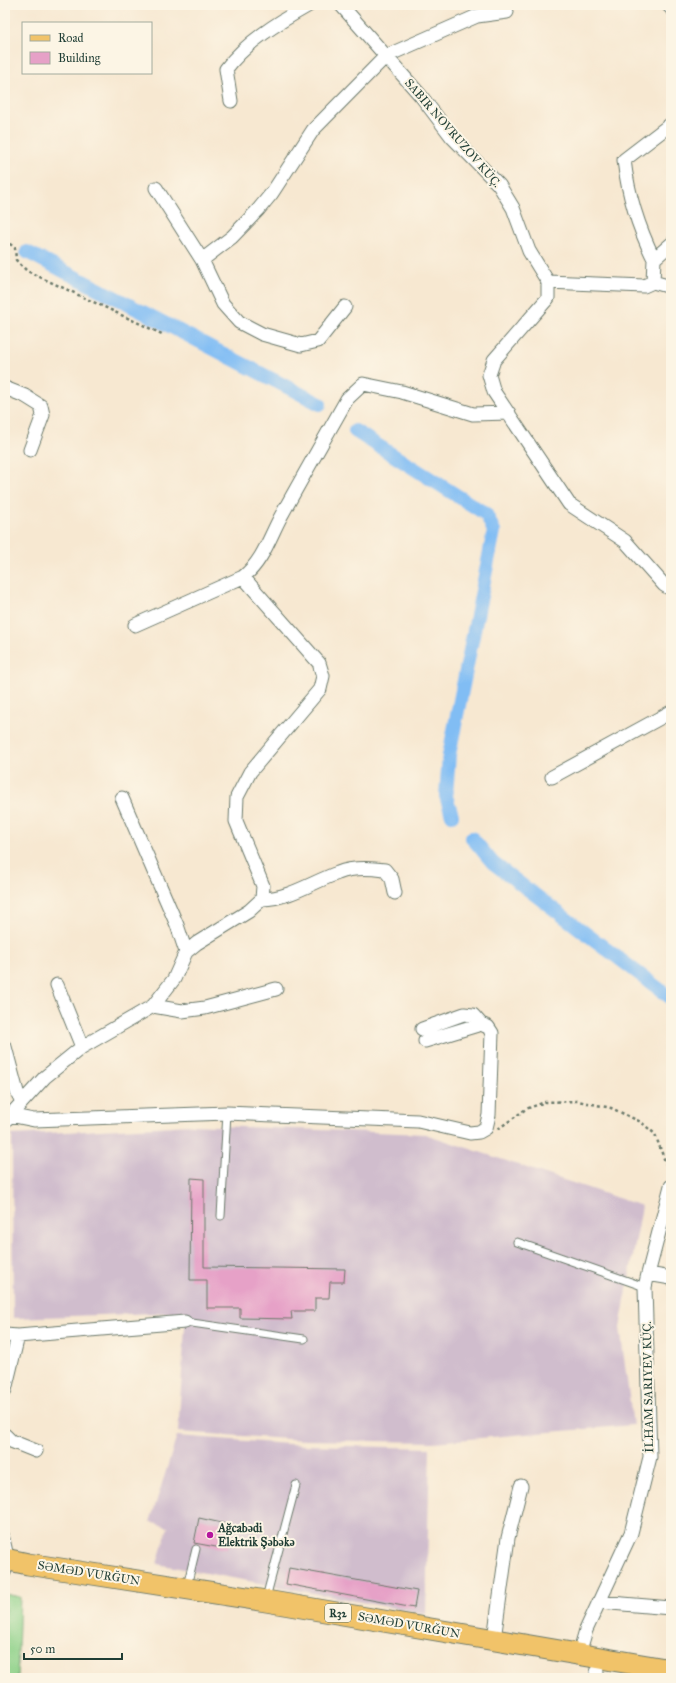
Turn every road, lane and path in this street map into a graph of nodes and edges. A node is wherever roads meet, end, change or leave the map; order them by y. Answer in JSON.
{"nodes":[{"id":1,"x":309,"y":5,"type":"edge"},
{"id":2,"x":340,"y":5,"type":"edge"},
{"id":3,"x":668,"y":5,"type":"edge"},
{"id":4,"x":671,"y":8,"type":"edge"},
{"id":5,"x":507,"y":12,"type":"dead end"},
{"id":6,"x":386,"y":56,"type":"junction"},
{"id":7,"x":231,"y":101,"type":"dead end"},
{"id":8,"x":671,"y":124,"type":"edge"},
{"id":9,"x":156,"y":188,"type":"dead end"},
{"id":10,"x":5,"y":240,"type":"edge"},
{"id":11,"x":671,"y":244,"type":"edge"},
{"id":12,"x":654,"y":259,"type":"junction"},
{"id":13,"x":202,"y":260,"type":"junction"},
{"id":14,"x":548,"y":282,"type":"junction"},
{"id":15,"x":653,"y":282,"type":"junction"},
{"id":16,"x":671,"y":287,"type":"edge"},
{"id":17,"x":345,"y":307,"type":"dead end"},
{"id":18,"x":162,"y":334,"type":"dead end"},
{"id":19,"x":5,"y":388,"type":"edge"},
{"id":20,"x":509,"y":414,"type":"junction"},
{"id":21,"x":30,"y":450,"type":"dead end"},
{"id":22,"x":243,"y":577,"type":"junction"},
{"id":23,"x":671,"y":589,"type":"edge"},
{"id":24,"x":135,"y":625,"type":"dead end"},
{"id":25,"x":671,"y":712,"type":"edge"},
{"id":26,"x":552,"y":777,"type":"dead end"},
{"id":27,"x":122,"y":798,"type":"dead end"},
{"id":28,"x":395,"y":893,"type":"dead end"},
{"id":29,"x":262,"y":899,"type":"junction"},
{"id":30,"x":186,"y":952,"type":"junction"},
{"id":31,"x":57,"y":985,"type":"dead end"},
{"id":32,"x":276,"y":989,"type":"dead end"},
{"id":33,"x":153,"y":1006,"type":"junction"},
{"id":34,"x":424,"y":1035,"type":"dead end"},
{"id":35,"x":5,"y":1047,"type":"edge"},
{"id":36,"x":82,"y":1047,"type":"junction"},
{"id":37,"x":22,"y":1101,"type":"junction"},
{"id":38,"x":227,"y":1113,"type":"junction"},
{"id":39,"x":7,"y":1118,"type":"edge"},
{"id":40,"x":486,"y":1128,"type":"junction"},
{"id":41,"x":671,"y":1179,"type":"edge"},
{"id":42,"x":671,"y":1186,"type":"edge"},
{"id":43,"x":221,"y":1216,"type":"dead end"},
{"id":44,"x":517,"y":1242,"type":"dead end"},
{"id":45,"x":648,"y":1274,"type":"junction"},
{"id":46,"x":671,"y":1278,"type":"edge"},
{"id":47,"x":645,"y":1287,"type":"junction"},
{"id":48,"x":185,"y":1322,"type":"joint"},
{"id":49,"x":12,"y":1336,"type":"edge"},
{"id":50,"x":304,"y":1339,"type":"dead end"},
{"id":51,"x":5,"y":1390,"type":"edge"},
{"id":52,"x":5,"y":1435,"type":"edge"},
{"id":53,"x":36,"y":1451,"type":"dead end"},
{"id":54,"x":296,"y":1485,"type":"dead end"},
{"id":55,"x":521,"y":1486,"type":"dead end"},
{"id":56,"x":5,"y":1534,"type":"edge"},
{"id":57,"x":196,"y":1550,"type":"dead end"},
{"id":58,"x":7,"y":1566,"type":"edge"},
{"id":59,"x":187,"y":1588,"type":"junction"},
{"id":60,"x":600,"y":1602,"type":"junction"},
{"id":61,"x":265,"y":1608,"type":"junction"},
{"id":62,"x":671,"y":1608,"type":"edge"},
{"id":63,"x":494,"y":1639,"type":"junction"},
{"id":64,"x":578,"y":1661,"type":"junction"},
{"id":65,"x":671,"y":1670,"type":"edge"},
{"id":66,"x":596,"y":1675,"type":"edge"},
{"id":67,"x":634,"y":1678,"type":"edge"}],
"edges":[{"from":1,"to":7,"type":"street"},
{"from":2,"to":6,"type":"street","name":"SABIR NOVRUZOV KÜÇ."},
{"from":3,"to":4,"type":"street"},
{"from":5,"to":6,"type":"street"},
{"from":6,"to":13,"type":"street"},
{"from":6,"to":14,"type":"street","name":"SABIR NOVRUZOV KÜÇ."},
{"from":8,"to":12,"type":"street"},
{"from":9,"to":13,"type":"street"},
{"from":10,"to":18,"type":"path"},
{"from":11,"to":12,"type":"street"},
{"from":12,"to":15,"type":"street"},
{"from":13,"to":17,"type":"street"},
{"from":14,"to":15,"type":"street"},
{"from":14,"to":20,"type":"street"},
{"from":15,"to":16,"type":"street"},
{"from":19,"to":21,"type":"street"},
{"from":20,"to":22,"type":"street"},
{"from":20,"to":23,"type":"street"},
{"from":22,"to":24,"type":"street"},
{"from":22,"to":29,"type":"street"},
{"from":25,"to":26,"type":"street"},
{"from":27,"to":30,"type":"street"},
{"from":28,"to":29,"type":"street"},
{"from":29,"to":30,"type":"street"},
{"from":30,"to":33,"type":"street"},
{"from":31,"to":36,"type":"street"},
{"from":32,"to":33,"type":"street"},
{"from":33,"to":36,"type":"street"},
{"from":34,"to":40,"type":"street"},
{"from":35,"to":37,"type":"street"},
{"from":36,"to":37,"type":"street"},
{"from":37,"to":39,"type":"street"},
{"from":38,"to":39,"type":"street"},
{"from":38,"to":40,"type":"street"},
{"from":38,"to":43,"type":"lane"},
{"from":40,"to":41,"type":"path"},
{"from":42,"to":45,"type":"street"},
{"from":44,"to":47,"type":"lane"},
{"from":45,"to":46,"type":"street"},
{"from":45,"to":47,"type":"street"},
{"from":47,"to":60,"type":"street"},
{"from":48,"to":49,"type":"street"},
{"from":48,"to":50,"type":"lane"},
{"from":49,"to":51,"type":"street"},
{"from":52,"to":53,"type":"street"},
{"from":54,"to":61,"type":"lane"},
{"from":55,"to":63,"type":"street"},
{"from":56,"to":58,"type":"lane"},
{"from":57,"to":59,"type":"lane"},
{"from":58,"to":59,"type":"main road","name":"SƏMƏD VURĞUN","number":"R32"},
{"from":58,"to":61,"type":"main road","name":"SƏMƏD VURĞUN","number":"R32"},
{"from":59,"to":61,"type":"main road","name":"SƏMƏD VURĞUN","number":"R32"},
{"from":60,"to":62,"type":"street"},
{"from":60,"to":64,"type":"street"},
{"from":61,"to":63,"type":"main road","name":"SƏMƏD VURĞUN","number":"R32"},
{"from":61,"to":64,"type":"main road","name":"SƏMƏD VURĞUN","number":"R32"},
{"from":63,"to":64,"type":"main road","name":"SƏMƏD VURĞUN","number":"R32"},
{"from":64,"to":65,"type":"main road","name":"SƏMƏD VURĞUN","number":"R32"},
{"from":64,"to":66,"type":"main road","name":"SƏMƏD VURĞUN","number":"R32"},
{"from":66,"to":67,"type":"main road","name":"SƏMƏD VURĞUN","number":"R32"}]}
